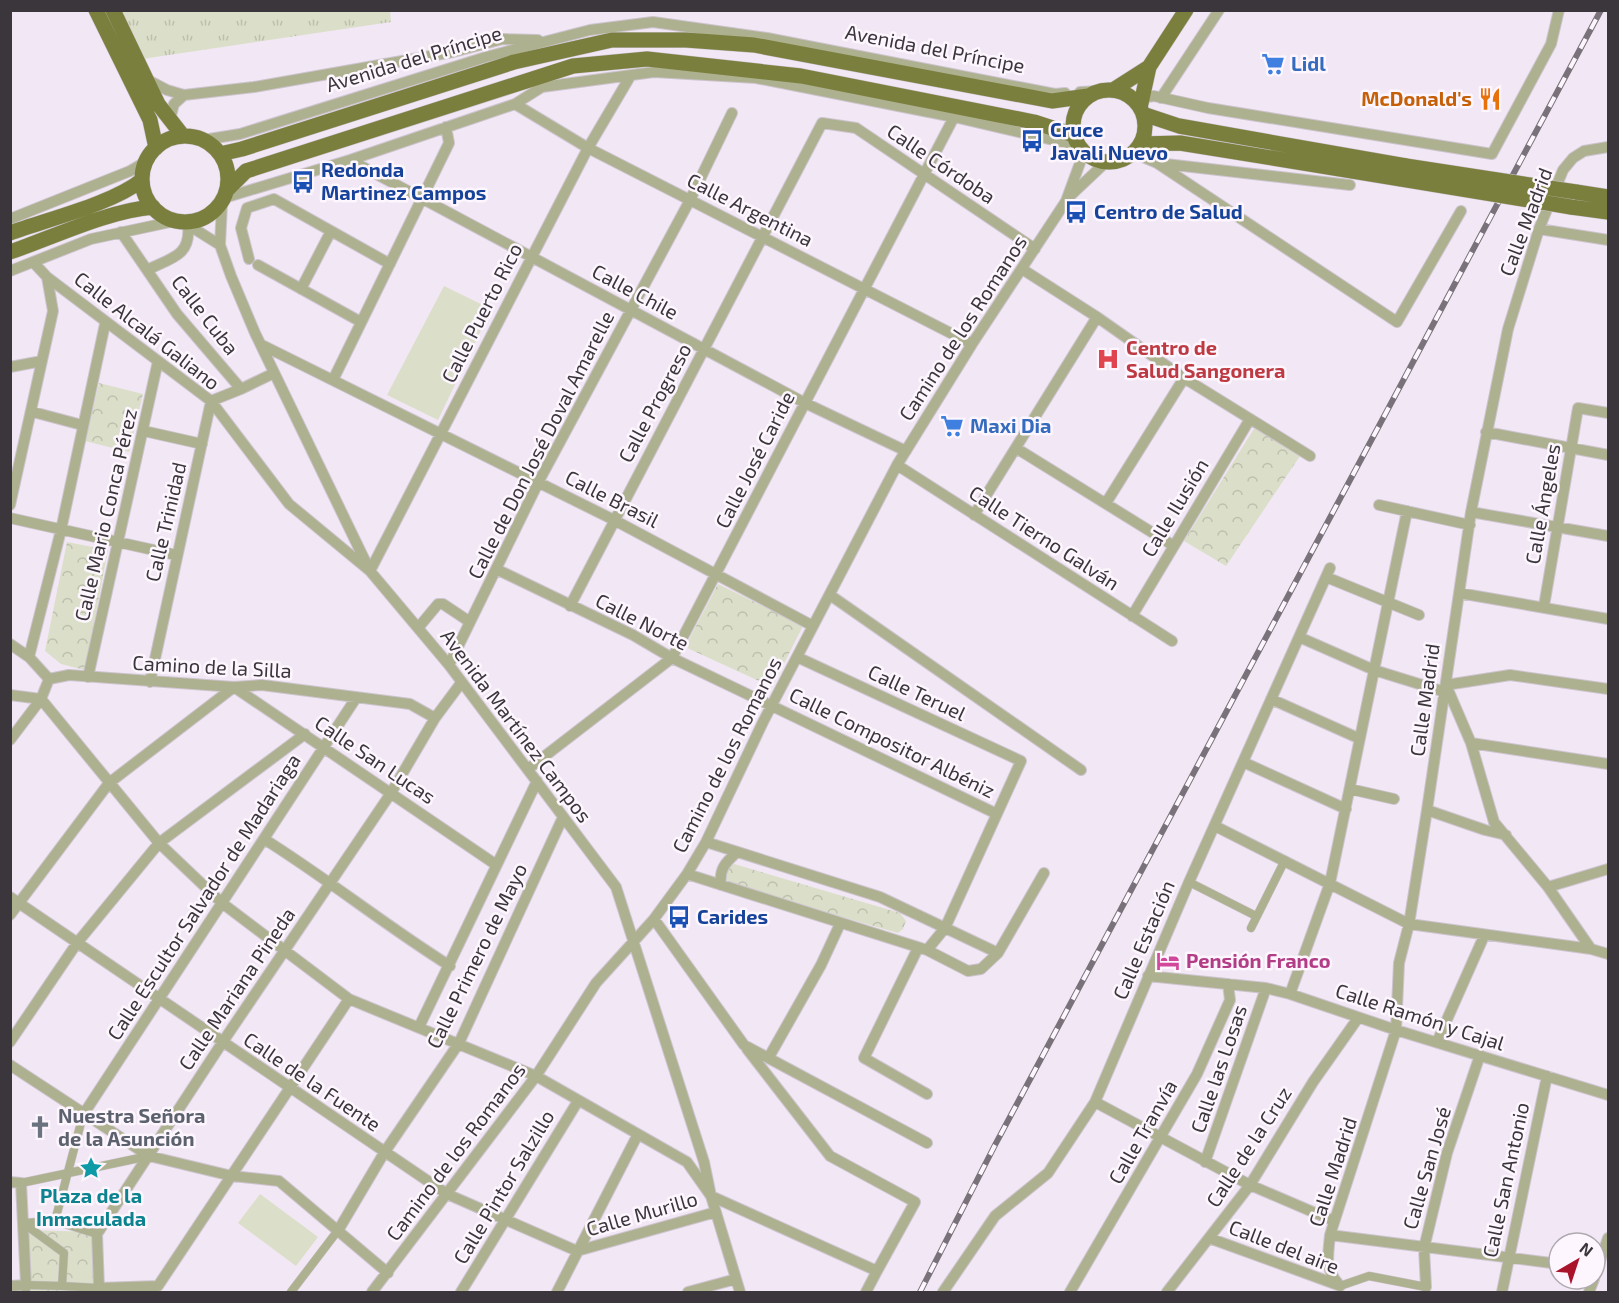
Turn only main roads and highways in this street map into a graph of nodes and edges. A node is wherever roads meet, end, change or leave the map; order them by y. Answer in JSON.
{"nodes":[{"id":1,"x":96,"y":10,"type":"edge"},
{"id":2,"x":113,"y":10,"type":"edge"},
{"id":3,"x":1186,"y":10,"type":"edge"},
{"id":4,"x":1149,"y":67,"type":"junction"},
{"id":5,"x":1101,"y":92,"type":"junction"},
{"id":6,"x":1141,"y":107,"type":"junction"},
{"id":7,"x":183,"y":136,"type":"junction"},
{"id":8,"x":1079,"y":144,"type":"junction"},
{"id":9,"x":156,"y":147,"type":"junction"},
{"id":10,"x":1137,"y":149,"type":"junction"},
{"id":11,"x":220,"y":154,"type":"junction"},
{"id":12,"x":1404,"y":173,"type":"junction"},
{"id":13,"x":142,"y":180,"type":"junction"},
{"id":14,"x":224,"y":197,"type":"junction"},
{"id":15,"x":1608,"y":197,"type":"edge"},
{"id":16,"x":153,"y":207,"type":"junction"},
{"id":17,"x":1608,"y":212,"type":"edge"},
{"id":18,"x":10,"y":233,"type":"edge"},
{"id":19,"x":10,"y":252,"type":"edge"}],
"edges":[{"from":1,"to":9,"type":"main road"},
{"from":2,"to":7,"type":"main road"},
{"from":3,"to":4,"type":"main road"},
{"from":4,"to":5,"type":"main road"},
{"from":4,"to":6,"type":"main road"},
{"from":5,"to":6,"type":"main road"},
{"from":5,"to":8,"type":"main road"},
{"from":5,"to":11,"type":"main road","name":"Avenida del Príncipe"},
{"from":6,"to":10,"type":"main road"},
{"from":6,"to":12,"type":"main road"},
{"from":7,"to":9,"type":"main road"},
{"from":7,"to":11,"type":"main road"},
{"from":8,"to":10,"type":"main road"},
{"from":8,"to":14,"type":"main road"},
{"from":9,"to":13,"type":"main road"},
{"from":10,"to":12,"type":"main road"},
{"from":11,"to":14,"type":"main road"},
{"from":12,"to":15,"type":"main road","bridge":true},
{"from":12,"to":17,"type":"main road","bridge":true},
{"from":13,"to":16,"type":"main road"},
{"from":13,"to":18,"type":"main road"},
{"from":14,"to":16,"type":"main road"},
{"from":16,"to":19,"type":"main road"}]}
